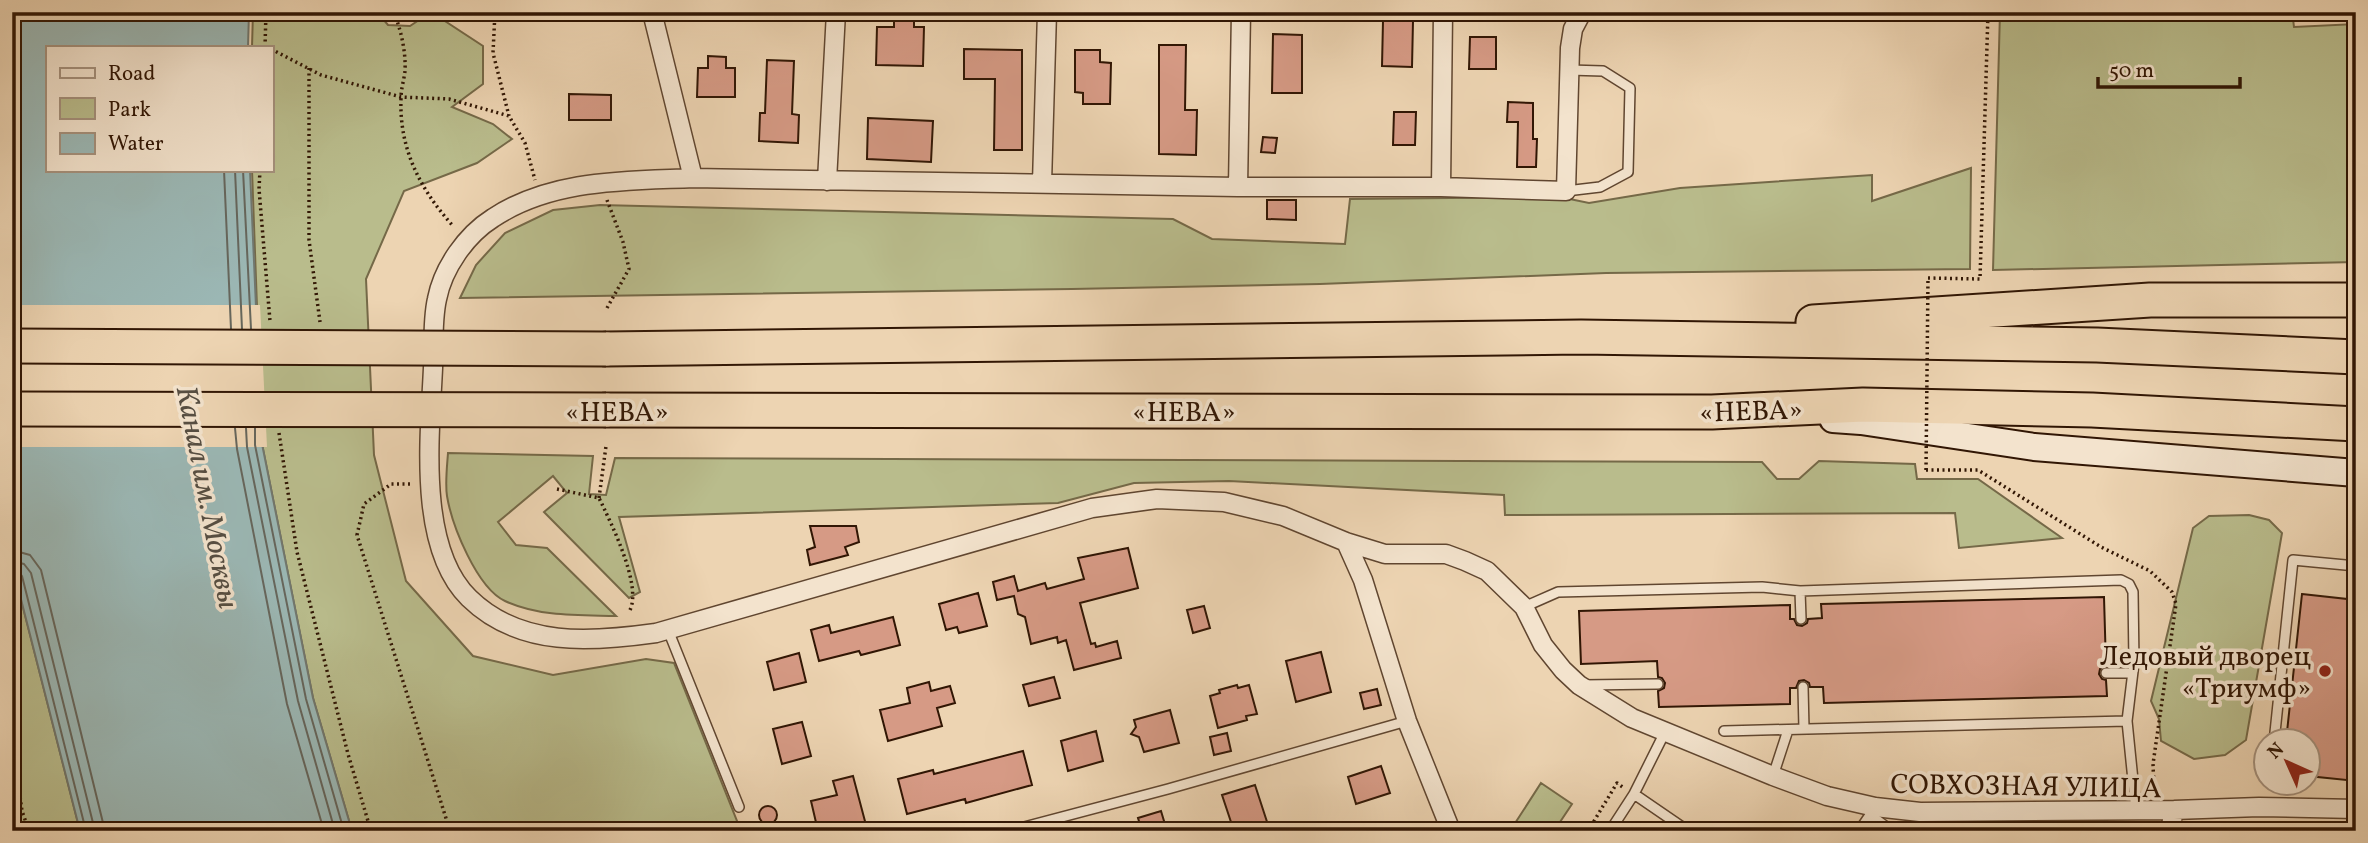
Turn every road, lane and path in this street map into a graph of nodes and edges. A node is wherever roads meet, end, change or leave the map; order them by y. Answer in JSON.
{"nodes":[{"id":1,"x":266,"y":12,"type":"edge"},
{"id":2,"x":394,"y":12,"type":"edge"},
{"id":3,"x":495,"y":12,"type":"edge"},
{"id":4,"x":652,"y":12,"type":"edge"},
{"id":5,"x":836,"y":12,"type":"edge"},
{"id":6,"x":1047,"y":12,"type":"edge"},
{"id":7,"x":1241,"y":12,"type":"edge"},
{"id":8,"x":1443,"y":12,"type":"edge"},
{"id":9,"x":1582,"y":12,"type":"edge"},
{"id":10,"x":1988,"y":12,"type":"edge"},
{"id":11,"x":267,"y":46,"type":"edge"},
{"id":12,"x":273,"y":50,"type":"edge"},
{"id":13,"x":309,"y":68,"type":"junction"},
{"id":14,"x":1569,"y":70,"type":"junction"},
{"id":15,"x":401,"y":97,"type":"junction"},
{"id":16,"x":509,"y":116,"type":"junction"},
{"id":17,"x":260,"y":172,"type":"edge"},
{"id":18,"x":693,"y":178,"type":"junction"},
{"id":19,"x":535,"y":180,"type":"dead end"},
{"id":20,"x":827,"y":181,"type":"junction"},
{"id":21,"x":1042,"y":183,"type":"junction"},
{"id":22,"x":1238,"y":187,"type":"junction"},
{"id":23,"x":1441,"y":187,"type":"junction"},
{"id":24,"x":1566,"y":191,"type":"junction"},
{"id":25,"x":607,"y":198,"type":"dead end"},
{"id":26,"x":453,"y":226,"type":"dead end"},
{"id":27,"x":309,"y":240,"type":"dead end"},
{"id":28,"x":2356,"y":300,"type":"edge"},
{"id":29,"x":607,"y":308,"type":"dead end"},
{"id":30,"x":271,"y":326,"type":"dead end"},
{"id":31,"x":1581,"y":337,"type":"junction"},
{"id":32,"x":12,"y":346,"type":"edge"},
{"id":33,"x":2356,"y":357,"type":"edge"},
{"id":34,"x":12,"y":409,"type":"edge"},
{"id":35,"x":1712,"y":412,"type":"junction"},
{"id":36,"x":278,"y":422,"type":"dead end"},
{"id":37,"x":2356,"y":424,"type":"edge"},
{"id":38,"x":606,"y":446,"type":"dead end"},
{"id":39,"x":2356,"y":473,"type":"edge"},
{"id":40,"x":410,"y":484,"type":"dead end"},
{"id":41,"x":557,"y":489,"type":"dead end"},
{"id":42,"x":599,"y":498,"type":"junction"},
{"id":43,"x":1346,"y":542,"type":"junction"},
{"id":44,"x":2356,"y":566,"type":"edge"},
{"id":45,"x":1800,"y":591,"type":"junction"},
{"id":46,"x":1524,"y":607,"type":"junction"},
{"id":47,"x":630,"y":610,"type":"dead end"},
{"id":48,"x":1801,"y":619,"type":"dead end"},
{"id":49,"x":668,"y":630,"type":"junction"},
{"id":50,"x":2106,"y":673,"type":"dead end"},
{"id":51,"x":2132,"y":673,"type":"junction"},
{"id":52,"x":1658,"y":684,"type":"dead end"},
{"id":53,"x":1579,"y":685,"type":"junction"},
{"id":54,"x":1803,"y":687,"type":"dead end"},
{"id":55,"x":2127,"y":721,"type":"junction"},
{"id":56,"x":1407,"y":722,"type":"junction"},
{"id":57,"x":2275,"y":728,"type":"edge"},
{"id":58,"x":1804,"y":729,"type":"junction"},
{"id":59,"x":1788,"y":730,"type":"junction"},
{"id":60,"x":1724,"y":731,"type":"dead end"},
{"id":61,"x":1665,"y":732,"type":"junction"},
{"id":62,"x":12,"y":737,"type":"edge"},
{"id":63,"x":1773,"y":776,"type":"junction"},
{"id":64,"x":2154,"y":789,"type":"dead end"},
{"id":65,"x":1634,"y":794,"type":"junction"},
{"id":66,"x":739,"y":807,"type":"dead end"},
{"id":67,"x":12,"y":809,"type":"edge"},
{"id":68,"x":2356,"y":809,"type":"edge"},
{"id":69,"x":2136,"y":810,"type":"junction"},
{"id":70,"x":2174,"y":810,"type":"junction"},
{"id":71,"x":22,"y":811,"type":"junction"},
{"id":72,"x":1872,"y":811,"type":"junction"},
{"id":73,"x":29,"y":831,"type":"edge"},
{"id":74,"x":370,"y":831,"type":"edge"},
{"id":75,"x":450,"y":831,"type":"edge"},
{"id":76,"x":1009,"y":831,"type":"edge"},
{"id":77,"x":1451,"y":831,"type":"edge"},
{"id":78,"x":1588,"y":831,"type":"edge"},
{"id":79,"x":1609,"y":831,"type":"edge"},
{"id":80,"x":1688,"y":831,"type":"edge"},
{"id":81,"x":1859,"y":831,"type":"edge"},
{"id":82,"x":1892,"y":831,"type":"edge"},
{"id":83,"x":2170,"y":831,"type":"edge"}],
"edges":[{"from":1,"to":11,"type":"path"},
{"from":2,"to":15,"type":"path"},
{"from":3,"to":16,"type":"path"},
{"from":4,"to":18,"type":"street"},
{"from":5,"to":20,"type":"street"},
{"from":6,"to":21,"type":"street"},
{"from":7,"to":22,"type":"street"},
{"from":8,"to":23,"type":"street"},
{"from":9,"to":14,"type":"street"},
{"from":10,"to":64,"type":"path","bridge":true},
{"from":12,"to":13,"type":"path"},
{"from":13,"to":15,"type":"path"},
{"from":13,"to":27,"type":"path"},
{"from":14,"to":24,"type":"street"},
{"from":14,"to":24,"type":"lane"},
{"from":15,"to":16,"type":"path"},
{"from":15,"to":26,"type":"path"},
{"from":16,"to":19,"type":"path"},
{"from":17,"to":30,"type":"path"},
{"from":18,"to":20,"type":"street","name":"СОВХОЗНАЯ УЛИЦА"},
{"from":18,"to":49,"type":"street","name":"СОВХОЗНАЯ УЛИЦА"},
{"from":20,"to":21,"type":"street","name":"СОВХОЗНАЯ УЛИЦА"},
{"from":21,"to":22,"type":"street","name":"СОВХОЗНАЯ УЛИЦА"},
{"from":22,"to":23,"type":"street","name":"СОВХОЗНАЯ УЛИЦА"},
{"from":23,"to":24,"type":"street","name":"СОВХОЗНАЯ УЛИЦА"},
{"from":25,"to":29,"type":"path"},
{"from":28,"to":31,"type":"highway"},
{"from":31,"to":32,"type":"highway","bridge":true},
{"from":31,"to":33,"type":"highway"},
{"from":34,"to":35,"type":"highway","name":"«НЕВА»","bridge":true},
{"from":35,"to":37,"type":"highway","name":"«НЕВА»"},
{"from":35,"to":39,"type":"street"},
{"from":36,"to":74,"type":"path"},
{"from":38,"to":42,"type":"path"},
{"from":40,"to":75,"type":"path"},
{"from":41,"to":42,"type":"path"},
{"from":42,"to":47,"type":"path"},
{"from":43,"to":46,"type":"street","name":"СОВХОЗНАЯ УЛИЦА"},
{"from":43,"to":49,"type":"street","name":"СОВХОЗНАЯ УЛИЦА"},
{"from":43,"to":56,"type":"street"},
{"from":44,"to":57,"type":"lane"},
{"from":45,"to":46,"type":"lane"},
{"from":45,"to":48,"type":"lane"},
{"from":45,"to":51,"type":"lane"},
{"from":46,"to":53,"type":"street","name":"СОВХОЗНАЯ УЛИЦА"},
{"from":49,"to":66,"type":"lane"},
{"from":50,"to":51,"type":"lane"},
{"from":51,"to":55,"type":"lane"},
{"from":52,"to":53,"type":"lane"},
{"from":53,"to":61,"type":"street","name":"СОВХОЗНАЯ УЛИЦА"},
{"from":54,"to":58,"type":"lane"},
{"from":55,"to":58,"type":"lane"},
{"from":55,"to":69,"type":"lane"},
{"from":56,"to":76,"type":"lane"},
{"from":56,"to":77,"type":"street"},
{"from":58,"to":59,"type":"lane"},
{"from":59,"to":60,"type":"lane"},
{"from":59,"to":63,"type":"lane"},
{"from":61,"to":63,"type":"street","name":"СОВХОЗНАЯ УЛИЦА"},
{"from":61,"to":65,"type":"lane"},
{"from":62,"to":71,"type":"path"},
{"from":63,"to":72,"type":"street","name":"СОВХОЗНАЯ УЛИЦА"},
{"from":65,"to":78,"type":"path"},
{"from":65,"to":79,"type":"lane"},
{"from":65,"to":80,"type":"lane"},
{"from":67,"to":71,"type":"path"},
{"from":68,"to":70,"type":"street"},
{"from":69,"to":70,"type":"street","name":"СОВХОЗНАЯ УЛИЦА"},
{"from":69,"to":72,"type":"street","name":"СОВХОЗНАЯ УЛИЦА"},
{"from":70,"to":83,"type":"street","name":"СОВХОЗНАЯ УЛИЦА"},
{"from":71,"to":73,"type":"path"},
{"from":72,"to":81,"type":"lane"},
{"from":72,"to":82,"type":"lane"}]}
